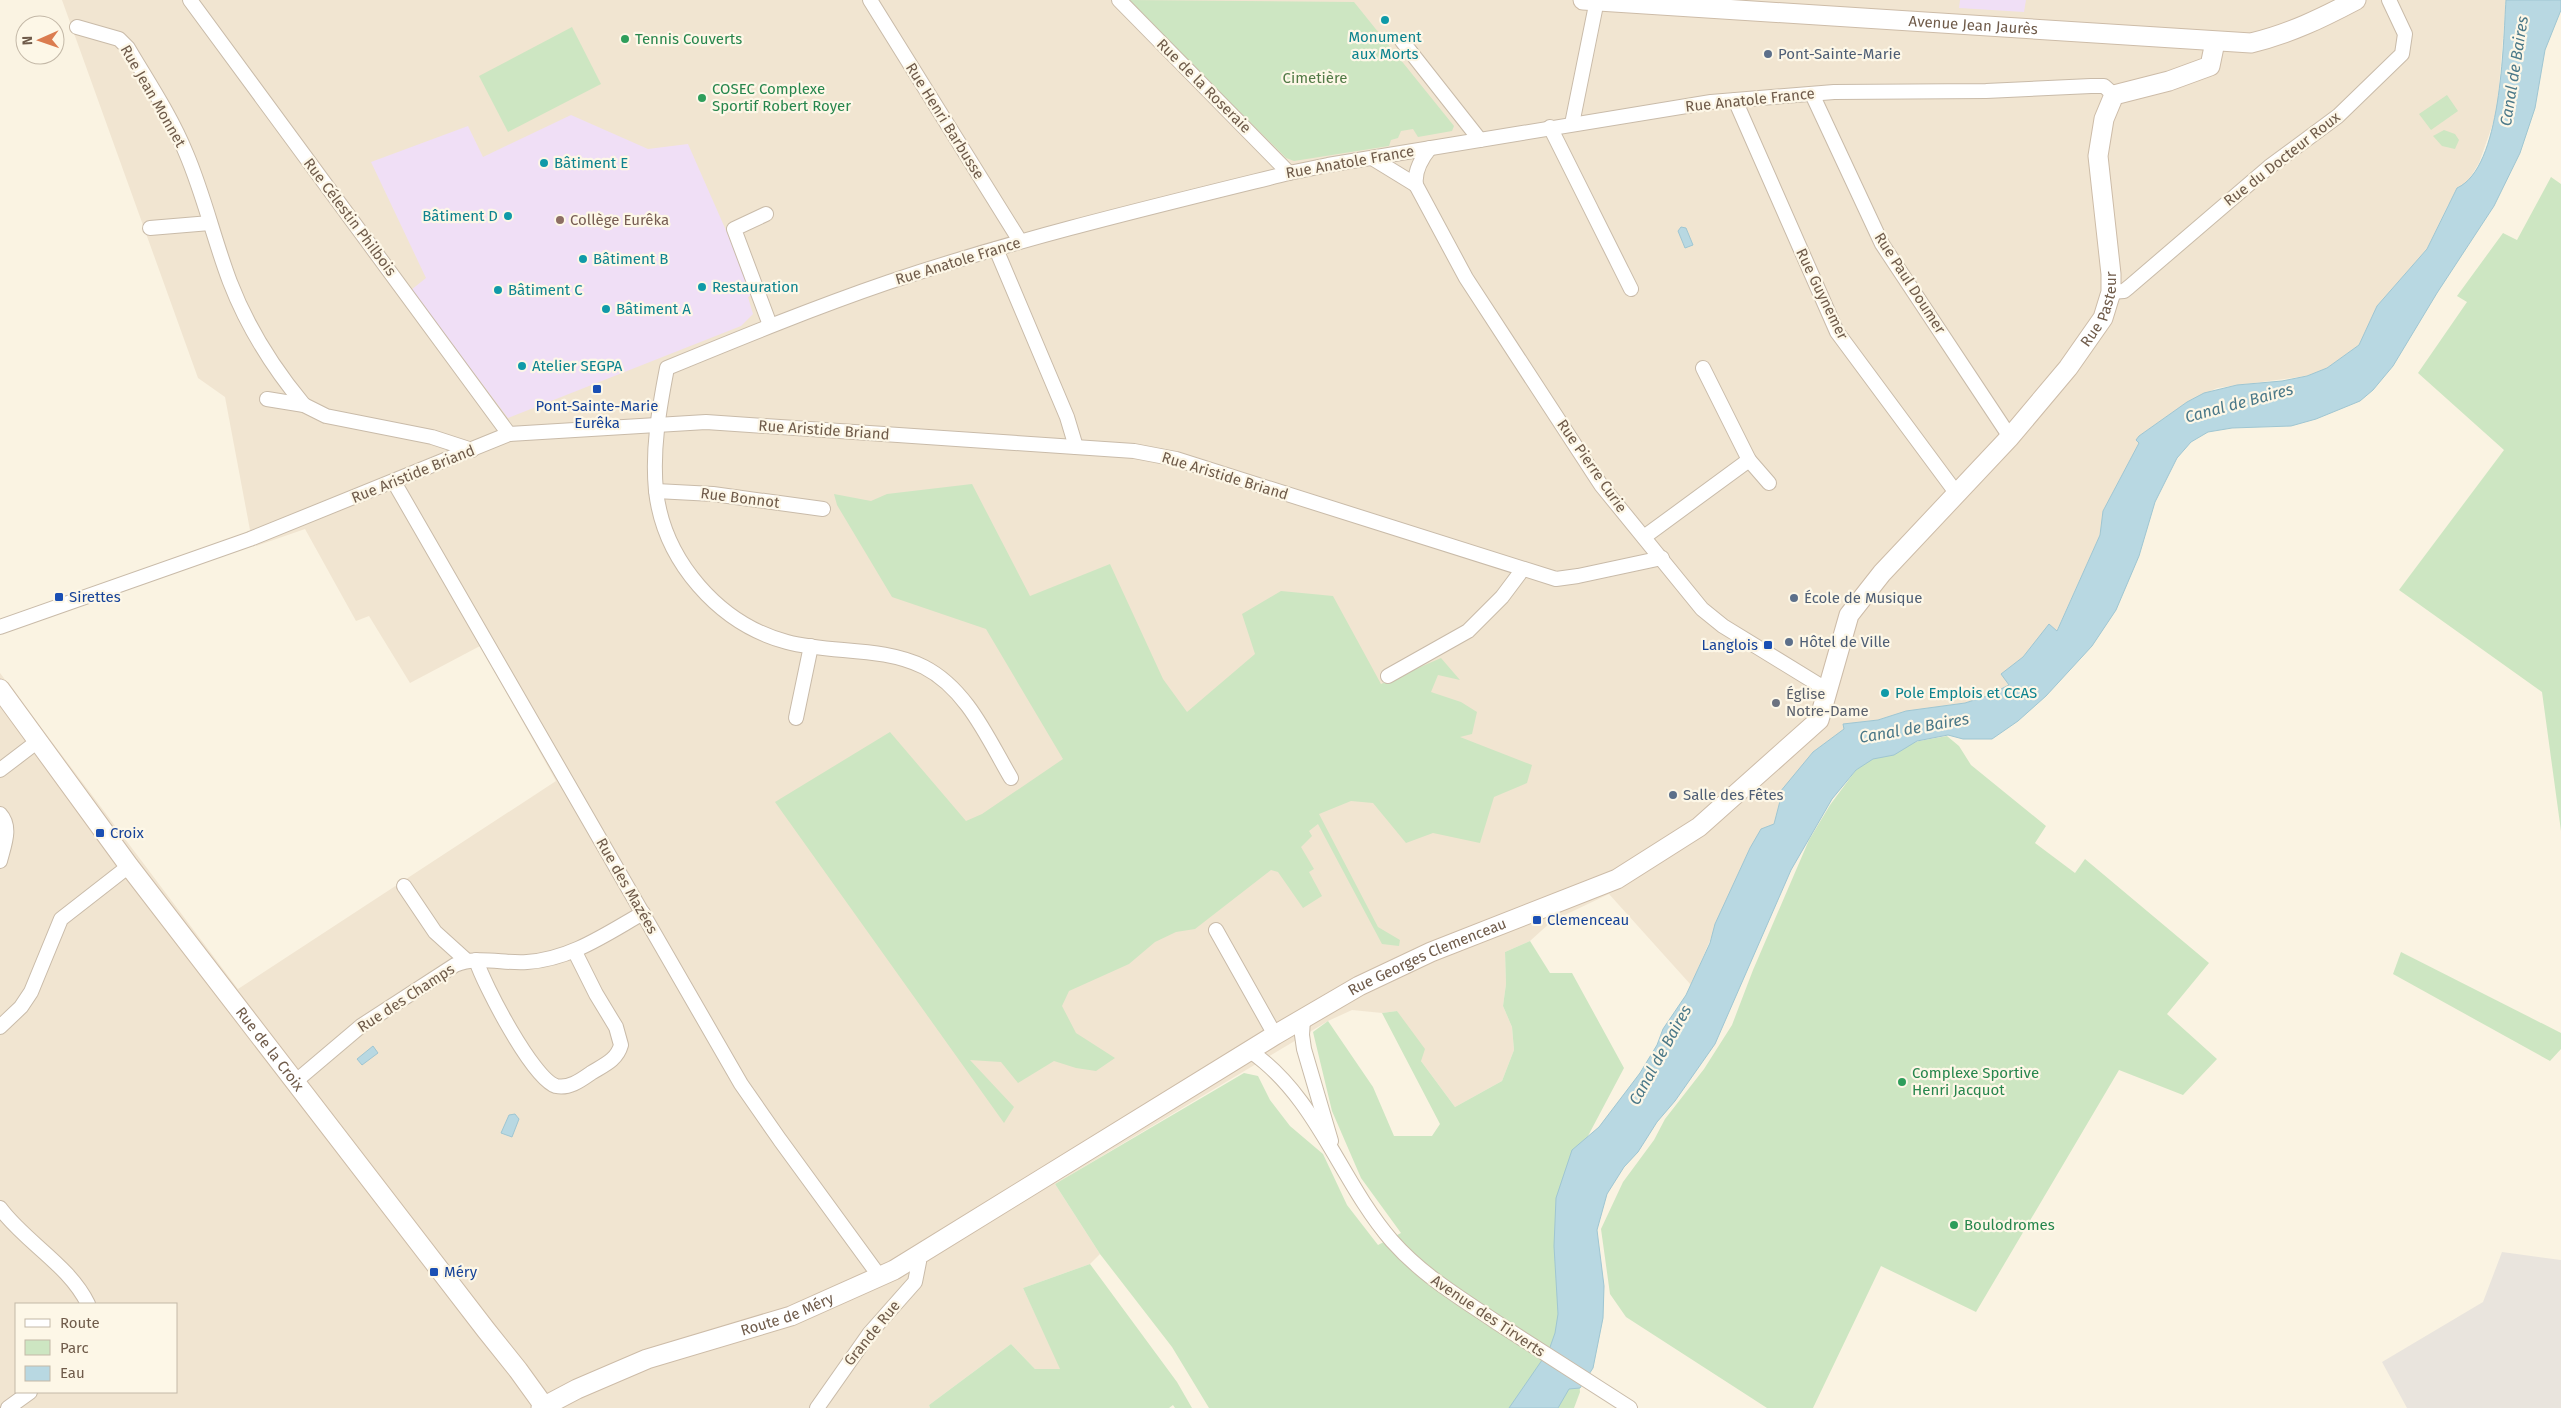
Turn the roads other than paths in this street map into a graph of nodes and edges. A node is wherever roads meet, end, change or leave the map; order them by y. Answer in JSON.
{"nodes":[{"id":1,"x":190,"y":0,"type":"edge"},
{"id":2,"x":870,"y":0,"type":"edge"},
{"id":3,"x":1118,"y":0,"type":"edge"},
{"id":4,"x":1592,"y":0,"type":"edge"},
{"id":5,"x":2356,"y":0,"type":"edge"},
{"id":6,"x":2389,"y":0,"type":"edge"},
{"id":7,"x":77,"y":27,"type":"dead end"},
{"id":8,"x":1402,"y":41,"type":"dead end"},
{"id":9,"x":2215,"y":42,"type":"junction"},
{"id":10,"x":1812,"y":94,"type":"junction"},
{"id":11,"x":2114,"y":95,"type":"junction"},
{"id":12,"x":1735,"y":100,"type":"junction"},
{"id":13,"x":1572,"y":124,"type":"junction"},
{"id":14,"x":1550,"y":128,"type":"junction"},
{"id":15,"x":1480,"y":140,"type":"junction"},
{"id":16,"x":1430,"y":148,"type":"junction"},
{"id":17,"x":1372,"y":158,"type":"junction"},
{"id":18,"x":1289,"y":173,"type":"junction"},
{"id":19,"x":1416,"y":185,"type":"junction"},
{"id":20,"x":766,"y":214,"type":"dead end"},
{"id":21,"x":210,"y":223,"type":"junction"},
{"id":22,"x":150,"y":228,"type":"dead end"},
{"id":23,"x":1020,"y":241,"type":"junction"},
{"id":24,"x":996,"y":249,"type":"junction"},
{"id":25,"x":1631,"y":289,"type":"dead end"},
{"id":26,"x":2112,"y":292,"type":"junction"},
{"id":27,"x":770,"y":325,"type":"junction"},
{"id":28,"x":1703,"y":368,"type":"dead end"},
{"id":29,"x":267,"y":399,"type":"dead end"},
{"id":30,"x":304,"y":405,"type":"junction"},
{"id":31,"x":656,"y":424,"type":"junction"},
{"id":32,"x":509,"y":434,"type":"junction"},
{"id":33,"x":432,"y":437,"type":"junction"},
{"id":34,"x":2010,"y":437,"type":"junction"},
{"id":35,"x":1076,"y":447,"type":"junction"},
{"id":36,"x":472,"y":450,"type":"junction"},
{"id":37,"x":1749,"y":460,"type":"junction"},
{"id":38,"x":446,"y":461,"type":"junction"},
{"id":39,"x":394,"y":482,"type":"junction"},
{"id":40,"x":1769,"y":482,"type":"dead end"},
{"id":41,"x":656,"y":491,"type":"junction"},
{"id":42,"x":1956,"y":494,"type":"junction"},
{"id":43,"x":823,"y":509,"type":"dead end"},
{"id":44,"x":1644,"y":537,"type":"junction"},
{"id":45,"x":1662,"y":558,"type":"junction"},
{"id":46,"x":1523,"y":570,"type":"junction"},
{"id":47,"x":0,"y":627,"type":"edge"},
{"id":48,"x":811,"y":646,"type":"junction"},
{"id":49,"x":1388,"y":676,"type":"dead end"},
{"id":50,"x":0,"y":689,"type":"edge"},
{"id":51,"x":1829,"y":691,"type":"junction"},
{"id":52,"x":1823,"y":713,"type":"joint"},
{"id":53,"x":796,"y":718,"type":"dead end"},
{"id":54,"x":38,"y":741,"type":"junction"},
{"id":55,"x":0,"y":770,"type":"edge"},
{"id":56,"x":1011,"y":778,"type":"dead end"},
{"id":57,"x":0,"y":814,"type":"edge"},
{"id":58,"x":0,"y":861,"type":"edge"},
{"id":59,"x":129,"y":866,"type":"junction"},
{"id":60,"x":404,"y":886,"type":"dead end"},
{"id":61,"x":642,"y":913,"type":"junction"},
{"id":62,"x":1216,"y":930,"type":"dead end"},
{"id":63,"x":575,"y":952,"type":"junction"},
{"id":64,"x":471,"y":960,"type":"junction"},
{"id":65,"x":1303,"y":1019,"type":"junction"},
{"id":66,"x":0,"y":1027,"type":"edge"},
{"id":67,"x":1275,"y":1035,"type":"junction"},
{"id":68,"x":1250,"y":1051,"type":"junction"},
{"id":69,"x":296,"y":1081,"type":"junction"},
{"id":70,"x":1334,"y":1151,"type":"junction"},
{"id":71,"x":1020,"y":1193,"type":"joint"},
{"id":72,"x":0,"y":1208,"type":"edge"},
{"id":73,"x":916,"y":1257,"type":"junction"},
{"id":74,"x":880,"y":1277,"type":"junction"},
{"id":75,"x":87,"y":1303,"type":"edge"},
{"id":76,"x":29,"y":1393,"type":"edge"},
{"id":77,"x":543,"y":1407,"type":"edge"},
{"id":78,"x":8,"y":1408,"type":"edge"},
{"id":79,"x":817,"y":1408,"type":"edge"},
{"id":80,"x":1630,"y":1408,"type":"edge"}],
"edges":[{"from":1,"to":32,"type":"street","name":"Rue Célestin Philbois"},
{"from":2,"to":23,"type":"street","name":"Rue Henri Barbusse"},
{"from":3,"to":18,"type":"street","name":"Rue de la Roseraie"},
{"from":4,"to":9,"type":"main road","name":"Avenue Jean Jaurès"},
{"from":4,"to":13,"type":"street"},
{"from":5,"to":9,"type":"main road","name":"Avenue Jean Jaurès"},
{"from":6,"to":26,"type":"street","name":"Rue du Docteur Roux"},
{"from":7,"to":21,"type":"street","name":"Rue Jean Monnet"},
{"from":8,"to":15,"type":"street"},
{"from":9,"to":11,"type":"main road"},
{"from":10,"to":11,"type":"street","name":"Rue Anatole France"},
{"from":10,"to":12,"type":"street","name":"Rue Anatole France"},
{"from":10,"to":34,"type":"street","name":"Rue Paul Doumer"},
{"from":11,"to":26,"type":"main road","name":"Rue Pasteur"},
{"from":12,"to":13,"type":"street","name":"Rue Anatole France"},
{"from":12,"to":42,"type":"street","name":"Rue Guynemer"},
{"from":13,"to":14,"type":"street","name":"Rue Anatole France"},
{"from":14,"to":15,"type":"street","name":"Rue Anatole France"},
{"from":14,"to":25,"type":"street"},
{"from":15,"to":16,"type":"street","name":"Rue Anatole France"},
{"from":16,"to":17,"type":"street","name":"Rue Anatole France"},
{"from":16,"to":19,"type":"street"},
{"from":17,"to":18,"type":"street","name":"Rue Anatole France"},
{"from":17,"to":19,"type":"street"},
{"from":18,"to":23,"type":"street","name":"Rue Anatole France"},
{"from":19,"to":44,"type":"street","name":"Rue Pierre Curie"},
{"from":20,"to":27,"type":"street"},
{"from":21,"to":22,"type":"street"},
{"from":21,"to":30,"type":"street","name":"Rue Jean Monnet"},
{"from":23,"to":24,"type":"street","name":"Rue Anatole France"},
{"from":24,"to":27,"type":"street","name":"Rue Anatole France"},
{"from":24,"to":35,"type":"street"},
{"from":26,"to":34,"type":"main road","name":"Rue Pasteur"},
{"from":27,"to":31,"type":"street","name":"Rue Anatole France"},
{"from":28,"to":37,"type":"street"},
{"from":29,"to":30,"type":"street"},
{"from":30,"to":33,"type":"street"},
{"from":31,"to":32,"type":"street","name":"Rue Aristide Briand"},
{"from":31,"to":35,"type":"street","name":"Rue Aristide Briand"},
{"from":31,"to":41,"type":"street"},
{"from":32,"to":36,"type":"street","name":"Rue Aristide Briand"},
{"from":33,"to":36,"type":"street"},
{"from":33,"to":38,"type":"street"},
{"from":34,"to":42,"type":"main road","name":"Rue Pasteur"},
{"from":35,"to":46,"type":"street","name":"Rue Aristide Briand"},
{"from":36,"to":38,"type":"street","name":"Rue Aristide Briand"},
{"from":37,"to":40,"type":"street"},
{"from":37,"to":44,"type":"street"},
{"from":38,"to":39,"type":"street","name":"Rue Aristide Briand"},
{"from":39,"to":47,"type":"street","name":"Rue Aristide Briand"},
{"from":39,"to":61,"type":"street","name":"Rue des Mazées"},
{"from":41,"to":43,"type":"street","name":"Rue Bonnot"},
{"from":41,"to":48,"type":"street"},
{"from":42,"to":51,"type":"main road","name":"Rue Pasteur"},
{"from":44,"to":45,"type":"street","name":"Rue Pierre Curie"},
{"from":45,"to":46,"type":"street","name":"Rue Aristide Briand"},
{"from":45,"to":51,"type":"street","name":"Rue Pierre Curie"},
{"from":46,"to":49,"type":"street"},
{"from":48,"to":53,"type":"street"},
{"from":48,"to":56,"type":"street"},
{"from":50,"to":54,"type":"main road","name":"Rue de la Croix"},
{"from":51,"to":52,"type":"main road","name":"Rue Pasteur"},
{"from":52,"to":65,"type":"main road","name":"Rue Georges Clemenceau"},
{"from":54,"to":55,"type":"street"},
{"from":54,"to":59,"type":"main road","name":"Rue de la Croix"},
{"from":57,"to":58,"type":"street"},
{"from":59,"to":66,"type":"street"},
{"from":59,"to":69,"type":"main road","name":"Rue de la Croix"},
{"from":60,"to":64,"type":"street"},
{"from":61,"to":63,"type":"street","name":"Rue des Champs"},
{"from":61,"to":74,"type":"street","name":"Rue des Mazées"},
{"from":62,"to":67,"type":"street"},
{"from":63,"to":64,"type":"street","name":"Rue des Champs"},
{"from":63,"to":64,"type":"street"},
{"from":64,"to":69,"type":"street","name":"Rue des Champs"},
{"from":65,"to":67,"type":"main road","name":"Rue Georges Clemenceau"},
{"from":65,"to":70,"type":"street","name":"Avenue des Tirverts"},
{"from":67,"to":68,"type":"main road","name":"Rue Georges Clemenceau"},
{"from":68,"to":70,"type":"street","name":"Avenue des Tirverts"},
{"from":68,"to":71,"type":"main road","name":"Rue Georges Clemenceau"},
{"from":69,"to":77,"type":"main road","name":"Rue de la Croix"},
{"from":70,"to":80,"type":"street","name":"Avenue des Tirverts"},
{"from":71,"to":73,"type":"main road","name":"Route de Méry"},
{"from":72,"to":75,"type":"street"},
{"from":73,"to":74,"type":"main road","name":"Route de Méry"},
{"from":73,"to":79,"type":"street","name":"Grande Rue"},
{"from":74,"to":77,"type":"main road","name":"Route de Méry"},
{"from":76,"to":78,"type":"street"}]}
